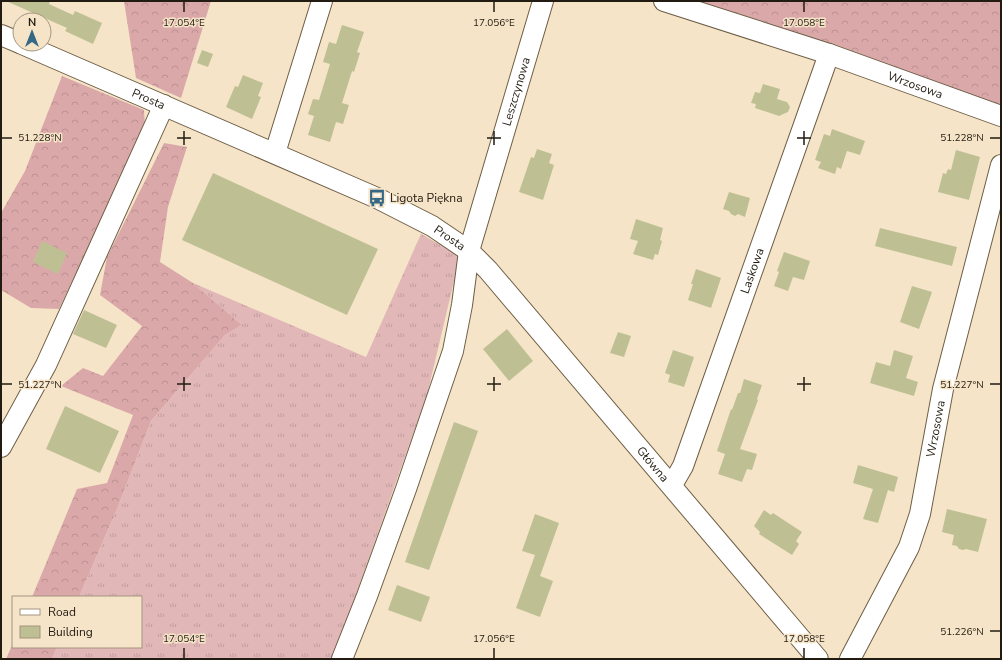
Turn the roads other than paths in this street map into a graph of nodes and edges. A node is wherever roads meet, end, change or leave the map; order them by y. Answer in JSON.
{"nodes":[{"id":1,"x":322,"y":1,"type":"edge"},
{"id":2,"x":543,"y":1,"type":"edge"},
{"id":3,"x":664,"y":1,"type":"edge"},
{"id":4,"x":1,"y":35,"type":"edge"},
{"id":5,"x":12,"y":40,"type":"edge"},
{"id":6,"x":39,"y":52,"type":"edge"},
{"id":7,"x":829,"y":54,"type":"junction"},
{"id":8,"x":164,"y":106,"type":"junction"},
{"id":9,"x":1001,"y":116,"type":"edge"},
{"id":10,"x":275,"y":153,"type":"junction"},
{"id":11,"x":1001,"y":165,"type":"edge"},
{"id":12,"x":469,"y":251,"type":"junction"},
{"id":13,"x":488,"y":270,"type":"joint"},
{"id":14,"x":1,"y":447,"type":"edge"},
{"id":15,"x":672,"y":485,"type":"junction"},
{"id":16,"x":342,"y":659,"type":"edge"},
{"id":17,"x":818,"y":659,"type":"edge"},
{"id":18,"x":850,"y":659,"type":"edge"}],
"edges":[{"from":1,"to":10,"type":"street"},
{"from":2,"to":12,"type":"street","name":"Leszczynowa"},
{"from":3,"to":7,"type":"street","name":"Wrzosowa"},
{"from":4,"to":5,"type":"street","name":"Prosta"},
{"from":6,"to":8,"type":"street","name":"Prosta"},
{"from":7,"to":9,"type":"street","name":"Wrzosowa"},
{"from":7,"to":15,"type":"street","name":"Laskowa"},
{"from":8,"to":10,"type":"street","name":"Prosta"},
{"from":8,"to":14,"type":"street"},
{"from":10,"to":12,"type":"street","name":"Prosta"},
{"from":11,"to":18,"type":"street","name":"Wrzosowa"},
{"from":12,"to":13,"type":"street","name":"Prosta"},
{"from":12,"to":16,"type":"street","name":"Leszczynowa"},
{"from":13,"to":15,"type":"street","name":"Główna"},
{"from":15,"to":17,"type":"street","name":"Główna"}]}
